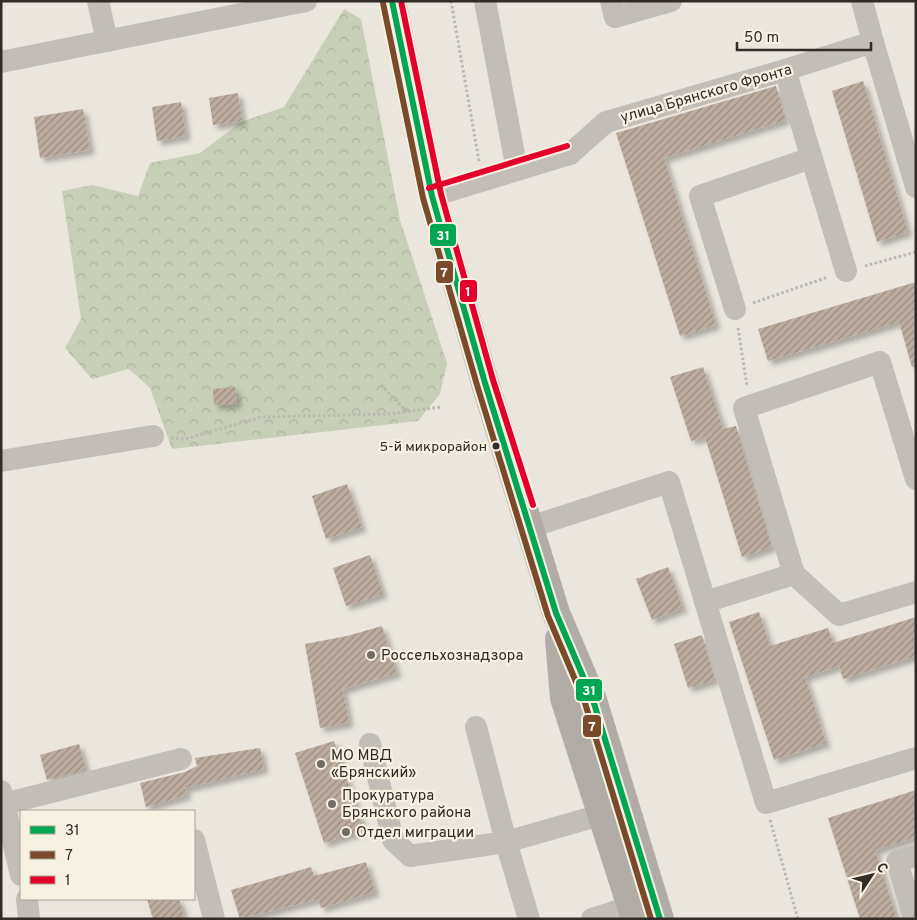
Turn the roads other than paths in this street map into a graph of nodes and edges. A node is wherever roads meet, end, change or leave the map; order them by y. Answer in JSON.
{"nodes":[{"id":1,"x":98,"y":1,"type":"edge"},
{"id":2,"x":306,"y":1,"type":"edge"},
{"id":3,"x":392,"y":1,"type":"edge"},
{"id":4,"x":485,"y":1,"type":"edge"},
{"id":5,"x":611,"y":1,"type":"edge"},
{"id":6,"x":671,"y":1,"type":"edge"},
{"id":7,"x":862,"y":1,"type":"edge"},
{"id":8,"x":107,"y":41,"type":"junction"},
{"id":9,"x":874,"y":42,"type":"junction"},
{"id":10,"x":1,"y":62,"type":"edge"},
{"id":11,"x":785,"y":70,"type":"junction"},
{"id":12,"x":811,"y":158,"type":"junction"},
{"id":13,"x":517,"y":170,"type":"junction"},
{"id":14,"x":916,"y":187,"type":"edge"},
{"id":15,"x":432,"y":196,"type":"junction"},
{"id":16,"x":846,"y":271,"type":"road end"},
{"id":17,"x":735,"y":309,"type":"road end"},
{"id":18,"x":153,"y":436,"type":"road end"},
{"id":19,"x":1,"y":461,"type":"edge"},
{"id":20,"x":916,"y":479,"type":"edge"},
{"id":21,"x":530,"y":527,"type":"junction"},
{"id":22,"x":794,"y":574,"type":"junction"},
{"id":23,"x":916,"y":592,"type":"edge"},
{"id":24,"x":705,"y":602,"type":"junction"},
{"id":25,"x":476,"y":727,"type":"dead end"},
{"id":26,"x":370,"y":744,"type":"dead end"},
{"id":27,"x":916,"y":758,"type":"edge"},
{"id":28,"x":181,"y":759,"type":"dead end"},
{"id":29,"x":3,"y":798,"type":"edge"},
{"id":30,"x":614,"y":811,"type":"junction"},
{"id":31,"x":506,"y":842,"type":"junction"},
{"id":32,"x":195,"y":844,"type":"edge"},
{"id":33,"x":916,"y":856,"type":"edge"},
{"id":34,"x":20,"y":871,"type":"edge"},
{"id":35,"x":27,"y":900,"type":"edge"},
{"id":36,"x":645,"y":911,"type":"edge"},
{"id":37,"x":29,"y":919,"type":"edge"},
{"id":38,"x":214,"y":919,"type":"edge"},
{"id":39,"x":529,"y":919,"type":"edge"},
{"id":40,"x":592,"y":919,"type":"edge"},
{"id":41,"x":914,"y":919,"type":"edge"}],
"edges":[{"from":1,"to":8,"type":"street"},
{"from":2,"to":8,"type":"street"},
{"from":3,"to":15,"type":"main road"},
{"from":4,"to":13,"type":"street"},
{"from":5,"to":6,"type":"street"},
{"from":7,"to":9,"type":"street"},
{"from":8,"to":10,"type":"street"},
{"from":9,"to":11,"type":"street","name":"улица Брянского Фронта"},
{"from":9,"to":14,"type":"street"},
{"from":11,"to":12,"type":"street"},
{"from":11,"to":13,"type":"street","name":"улица Брянского Фронта"},
{"from":12,"to":16,"type":"street"},
{"from":12,"to":17,"type":"street"},
{"from":13,"to":15,"type":"street","name":"улица Брянского Фронта"},
{"from":15,"to":21,"type":"main road"},
{"from":18,"to":19,"type":"street"},
{"from":20,"to":22,"type":"street"},
{"from":21,"to":24,"type":"street"},
{"from":21,"to":30,"type":"main road"},
{"from":22,"to":23,"type":"street"},
{"from":22,"to":24,"type":"street"},
{"from":24,"to":27,"type":"street"},
{"from":25,"to":31,"type":"street"},
{"from":26,"to":31,"type":"street"},
{"from":28,"to":29,"type":"street"},
{"from":29,"to":34,"type":"street"},
{"from":30,"to":31,"type":"street"},
{"from":30,"to":36,"type":"main road"},
{"from":31,"to":39,"type":"street"},
{"from":32,"to":38,"type":"street"},
{"from":33,"to":41,"type":"street"},
{"from":35,"to":37,"type":"street"},
{"from":36,"to":40,"type":"street"}]}
